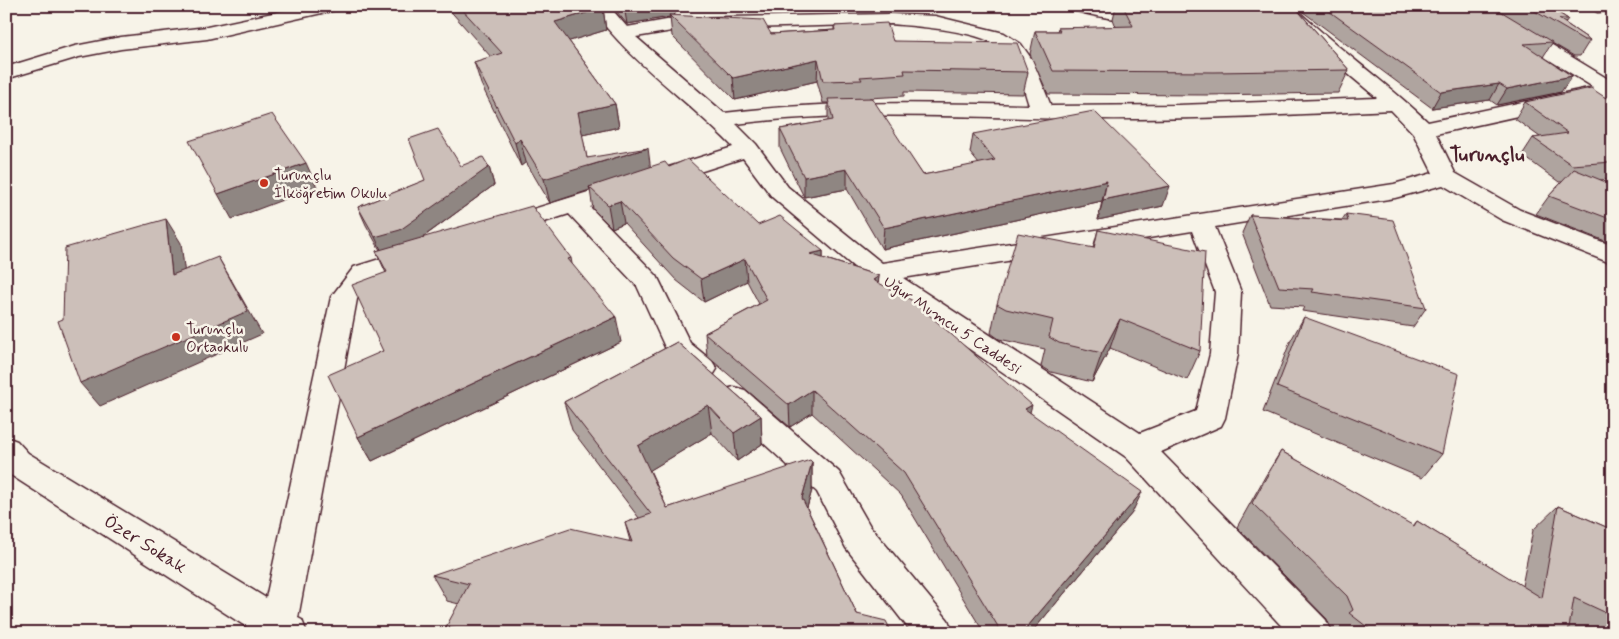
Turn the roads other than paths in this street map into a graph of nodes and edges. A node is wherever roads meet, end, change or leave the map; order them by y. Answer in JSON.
{"nodes":[{"id":1,"x":331,"y":6,"type":"edge"},
{"id":2,"x":599,"y":6,"type":"edge"},
{"id":3,"x":1078,"y":6,"type":"edge"},
{"id":4,"x":1475,"y":6,"type":"edge"},
{"id":5,"x":1281,"y":12,"type":"edge"},
{"id":6,"x":841,"y":13,"type":"edge"},
{"id":7,"x":1165,"y":14,"type":"edge"},
{"id":8,"x":623,"y":33,"type":"junction"},
{"id":9,"x":6,"y":73,"type":"edge"},
{"id":10,"x":1611,"y":89,"type":"edge"},
{"id":11,"x":1396,"y":103,"type":"junction"},
{"id":12,"x":1042,"y":111,"type":"junction"},
{"id":13,"x":719,"y":120,"type":"junction"},
{"id":14,"x":1423,"y":130,"type":"junction"},
{"id":15,"x":748,"y":149,"type":"junction"},
{"id":16,"x":1446,"y":177,"type":"junction"},
{"id":17,"x":574,"y":205,"type":"junction"},
{"id":18,"x":1200,"y":221,"type":"junction"},
{"id":19,"x":478,"y":236,"type":"edge"},
{"id":20,"x":440,"y":248,"type":"edge"},
{"id":21,"x":1613,"y":256,"type":"edge"},
{"id":22,"x":877,"y":273,"type":"junction"},
{"id":23,"x":1137,"y":448,"type":"junction"},
{"id":24,"x":6,"y":450,"type":"edge"},
{"id":25,"x":284,"y":629,"type":"edge"},
{"id":26,"x":935,"y":633,"type":"edge"},
{"id":27,"x":1313,"y":633,"type":"edge"}],
"edges":[{"from":1,"to":9,"type":"street"},
{"from":2,"to":8,"type":"street","name":"Uğur Mumcu 5 Caddesi"},
{"from":3,"to":7,"type":"street"},
{"from":4,"to":10,"type":"street"},
{"from":5,"to":11,"type":"street"},
{"from":6,"to":8,"type":"street"},
{"from":6,"to":12,"type":"street"},
{"from":8,"to":13,"type":"street","name":"Uğur Mumcu 5 Caddesi"},
{"from":10,"to":14,"type":"street"},
{"from":11,"to":12,"type":"street"},
{"from":11,"to":14,"type":"street"},
{"from":12,"to":13,"type":"street"},
{"from":13,"to":15,"type":"street","name":"Uğur Mumcu 5 Caddesi"},
{"from":14,"to":16,"type":"street"},
{"from":15,"to":17,"type":"street"},
{"from":15,"to":22,"type":"street","name":"Uğur Mumcu 5 Caddesi"},
{"from":16,"to":18,"type":"street"},
{"from":16,"to":21,"type":"street"},
{"from":17,"to":19,"type":"street"},
{"from":17,"to":26,"type":"street"},
{"from":18,"to":22,"type":"street"},
{"from":18,"to":23,"type":"street"},
{"from":20,"to":25,"type":"street"},
{"from":22,"to":23,"type":"street","name":"Uğur Mumcu 5 Caddesi"},
{"from":23,"to":27,"type":"street","name":"Uğur Mumcu 5 Caddesi"},
{"from":24,"to":25,"type":"street","name":"Özer Sokak"}]}
